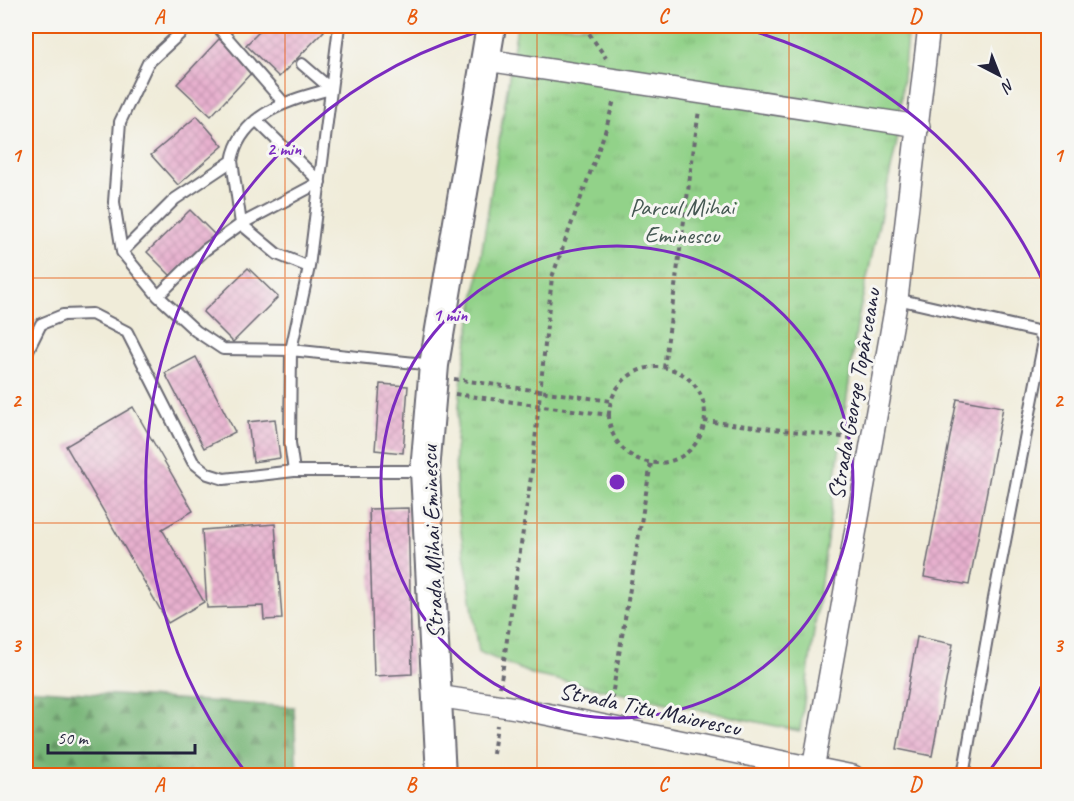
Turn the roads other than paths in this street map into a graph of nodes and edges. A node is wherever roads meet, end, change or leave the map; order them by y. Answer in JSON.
{"nodes":[{"id":1,"x":188,"y":26,"type":"edge"},
{"id":2,"x":217,"y":26,"type":"edge"},
{"id":3,"x":339,"y":26,"type":"edge"},
{"id":4,"x":491,"y":26,"type":"edge"},
{"id":5,"x":929,"y":26,"type":"edge"},
{"id":6,"x":486,"y":60,"type":"junction"},
{"id":7,"x":302,"y":64,"type":"dead end"},
{"id":8,"x":331,"y":89,"type":"junction"},
{"id":9,"x":283,"y":102,"type":"junction"},
{"id":10,"x":256,"y":120,"type":"junction"},
{"id":11,"x":919,"y":126,"type":"junction"},
{"id":12,"x":232,"y":161,"type":"junction"},
{"id":13,"x":320,"y":182,"type":"junction"},
{"id":14,"x":241,"y":224,"type":"junction"},
{"id":15,"x":122,"y":252,"type":"junction"},
{"id":16,"x":309,"y":267,"type":"junction"},
{"id":17,"x":158,"y":296,"type":"junction"},
{"id":18,"x":897,"y":299,"type":"junction"},
{"id":19,"x":291,"y":350,"type":"junction"},
{"id":20,"x":27,"y":352,"type":"edge"},
{"id":21,"x":433,"y":377,"type":"junction"},
{"id":22,"x":294,"y":471,"type":"junction"},
{"id":23,"x":425,"y":471,"type":"junction"},
{"id":24,"x":437,"y":696,"type":"junction"},
{"id":25,"x":813,"y":769,"type":"junction"},
{"id":26,"x":441,"y":776,"type":"edge"},
{"id":27,"x":853,"y":776,"type":"edge"},
{"id":28,"x":963,"y":776,"type":"edge"}],
"edges":[{"from":1,"to":15,"type":"lane"},
{"from":2,"to":9,"type":"lane"},
{"from":3,"to":8,"type":"lane"},
{"from":4,"to":6,"type":"main road","name":"Strada Mihai Eminescu"},
{"from":5,"to":11,"type":"street","name":"Strada George Topârceanu"},
{"from":6,"to":11,"type":"street"},
{"from":6,"to":21,"type":"main road","name":"Strada Mihai Eminescu"},
{"from":7,"to":8,"type":"lane"},
{"from":8,"to":9,"type":"lane"},
{"from":8,"to":13,"type":"lane"},
{"from":9,"to":10,"type":"lane"},
{"from":10,"to":12,"type":"lane"},
{"from":10,"to":13,"type":"lane"},
{"from":11,"to":18,"type":"street","name":"Strada George Topârceanu"},
{"from":12,"to":14,"type":"lane"},
{"from":12,"to":15,"type":"lane"},
{"from":13,"to":14,"type":"lane"},
{"from":13,"to":16,"type":"lane"},
{"from":14,"to":16,"type":"lane"},
{"from":14,"to":17,"type":"lane"},
{"from":15,"to":17,"type":"lane"},
{"from":16,"to":19,"type":"lane"},
{"from":17,"to":19,"type":"lane"},
{"from":18,"to":25,"type":"street","name":"Strada George Topârceanu"},
{"from":18,"to":28,"type":"lane"},
{"from":19,"to":21,"type":"lane"},
{"from":19,"to":22,"type":"lane"},
{"from":20,"to":22,"type":"lane"},
{"from":21,"to":23,"type":"main road","name":"Strada Mihai Eminescu"},
{"from":22,"to":23,"type":"lane"},
{"from":23,"to":24,"type":"main road","name":"Strada Mihai Eminescu"},
{"from":24,"to":25,"type":"street","name":"Strada Titu Maiorescu"},
{"from":24,"to":26,"type":"main road","name":"Strada Mihai Eminescu"},
{"from":25,"to":27,"type":"street","name":"Strada Titu Maiorescu"}]}
